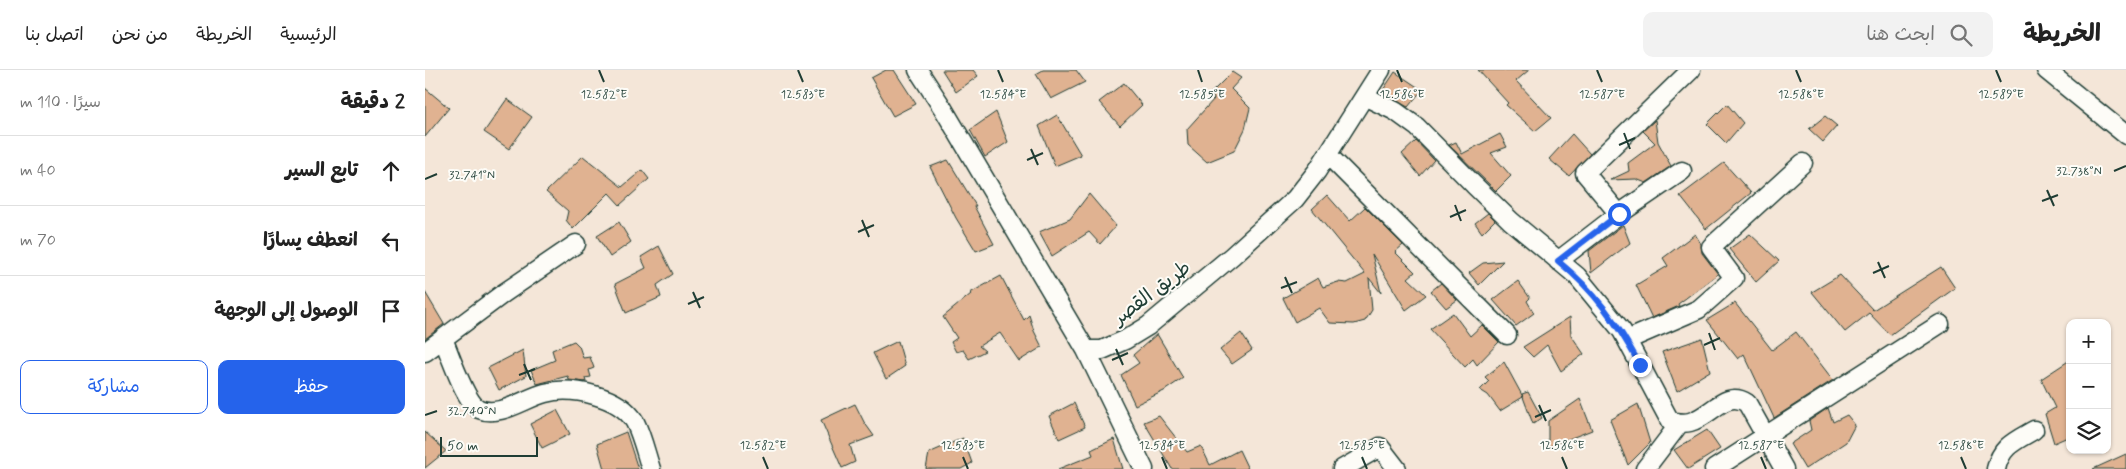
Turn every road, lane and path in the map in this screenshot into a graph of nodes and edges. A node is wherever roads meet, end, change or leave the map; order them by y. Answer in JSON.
{"nodes":[{"id":1,"x":918,"y":70,"type":"edge"},
{"id":2,"x":1381,"y":70,"type":"edge"},
{"id":3,"x":1691,"y":70,"type":"edge"},
{"id":4,"x":2046,"y":70,"type":"edge"},
{"id":5,"x":1366,"y":96,"type":"junction"},
{"id":6,"x":2125,"y":132,"type":"edge"},
{"id":7,"x":1328,"y":155,"type":"junction"},
{"id":8,"x":1803,"y":163,"type":"dead end"},
{"id":9,"x":1682,"y":171,"type":"dead end"},
{"id":10,"x":1619,"y":214,"type":"junction"},
{"id":11,"x":575,"y":244,"type":"dead end"},
{"id":12,"x":1558,"y":261,"type":"junction"},
{"id":13,"x":1940,"y":324,"type":"dead end"},
{"id":14,"x":1507,"y":335,"type":"dead end"},
{"id":15,"x":443,"y":338,"type":"junction"},
{"id":16,"x":1627,"y":340,"type":"junction"},
{"id":17,"x":1086,"y":350,"type":"junction"},
{"id":18,"x":425,"y":352,"type":"edge"},
{"id":19,"x":1680,"y":423,"type":"junction"},
{"id":20,"x":2034,"y":430,"type":"dead end"},
{"id":21,"x":1766,"y":436,"type":"junction"},
{"id":22,"x":651,"y":469,"type":"edge"},
{"id":23,"x":1145,"y":469,"type":"edge"},
{"id":24,"x":1342,"y":469,"type":"edge"},
{"id":25,"x":1397,"y":469,"type":"edge"},
{"id":26,"x":1645,"y":469,"type":"edge"},
{"id":27,"x":1714,"y":469,"type":"edge"},
{"id":28,"x":1785,"y":469,"type":"edge"},
{"id":29,"x":1996,"y":469,"type":"edge"}],
"edges":[{"from":1,"to":17,"type":"street"},
{"from":2,"to":5,"type":"street","name":"طريق القصر"},
{"from":3,"to":10,"type":"street"},
{"from":4,"to":6,"type":"street"},
{"from":5,"to":7,"type":"street","name":"طريق القصر"},
{"from":5,"to":12,"type":"street"},
{"from":7,"to":14,"type":"street"},
{"from":7,"to":17,"type":"street","name":"طريق القصر"},
{"from":8,"to":16,"type":"street"},
{"from":9,"to":10,"type":"street"},
{"from":10,"to":12,"type":"street"},
{"from":11,"to":15,"type":"street"},
{"from":12,"to":16,"type":"street"},
{"from":13,"to":21,"type":"street"},
{"from":15,"to":18,"type":"street"},
{"from":15,"to":22,"type":"street"},
{"from":16,"to":19,"type":"street"},
{"from":17,"to":23,"type":"street"},
{"from":19,"to":21,"type":"street"},
{"from":19,"to":26,"type":"street"},
{"from":20,"to":29,"type":"street"},
{"from":21,"to":27,"type":"street"},
{"from":21,"to":28,"type":"street"},
{"from":24,"to":25,"type":"street"}]}
